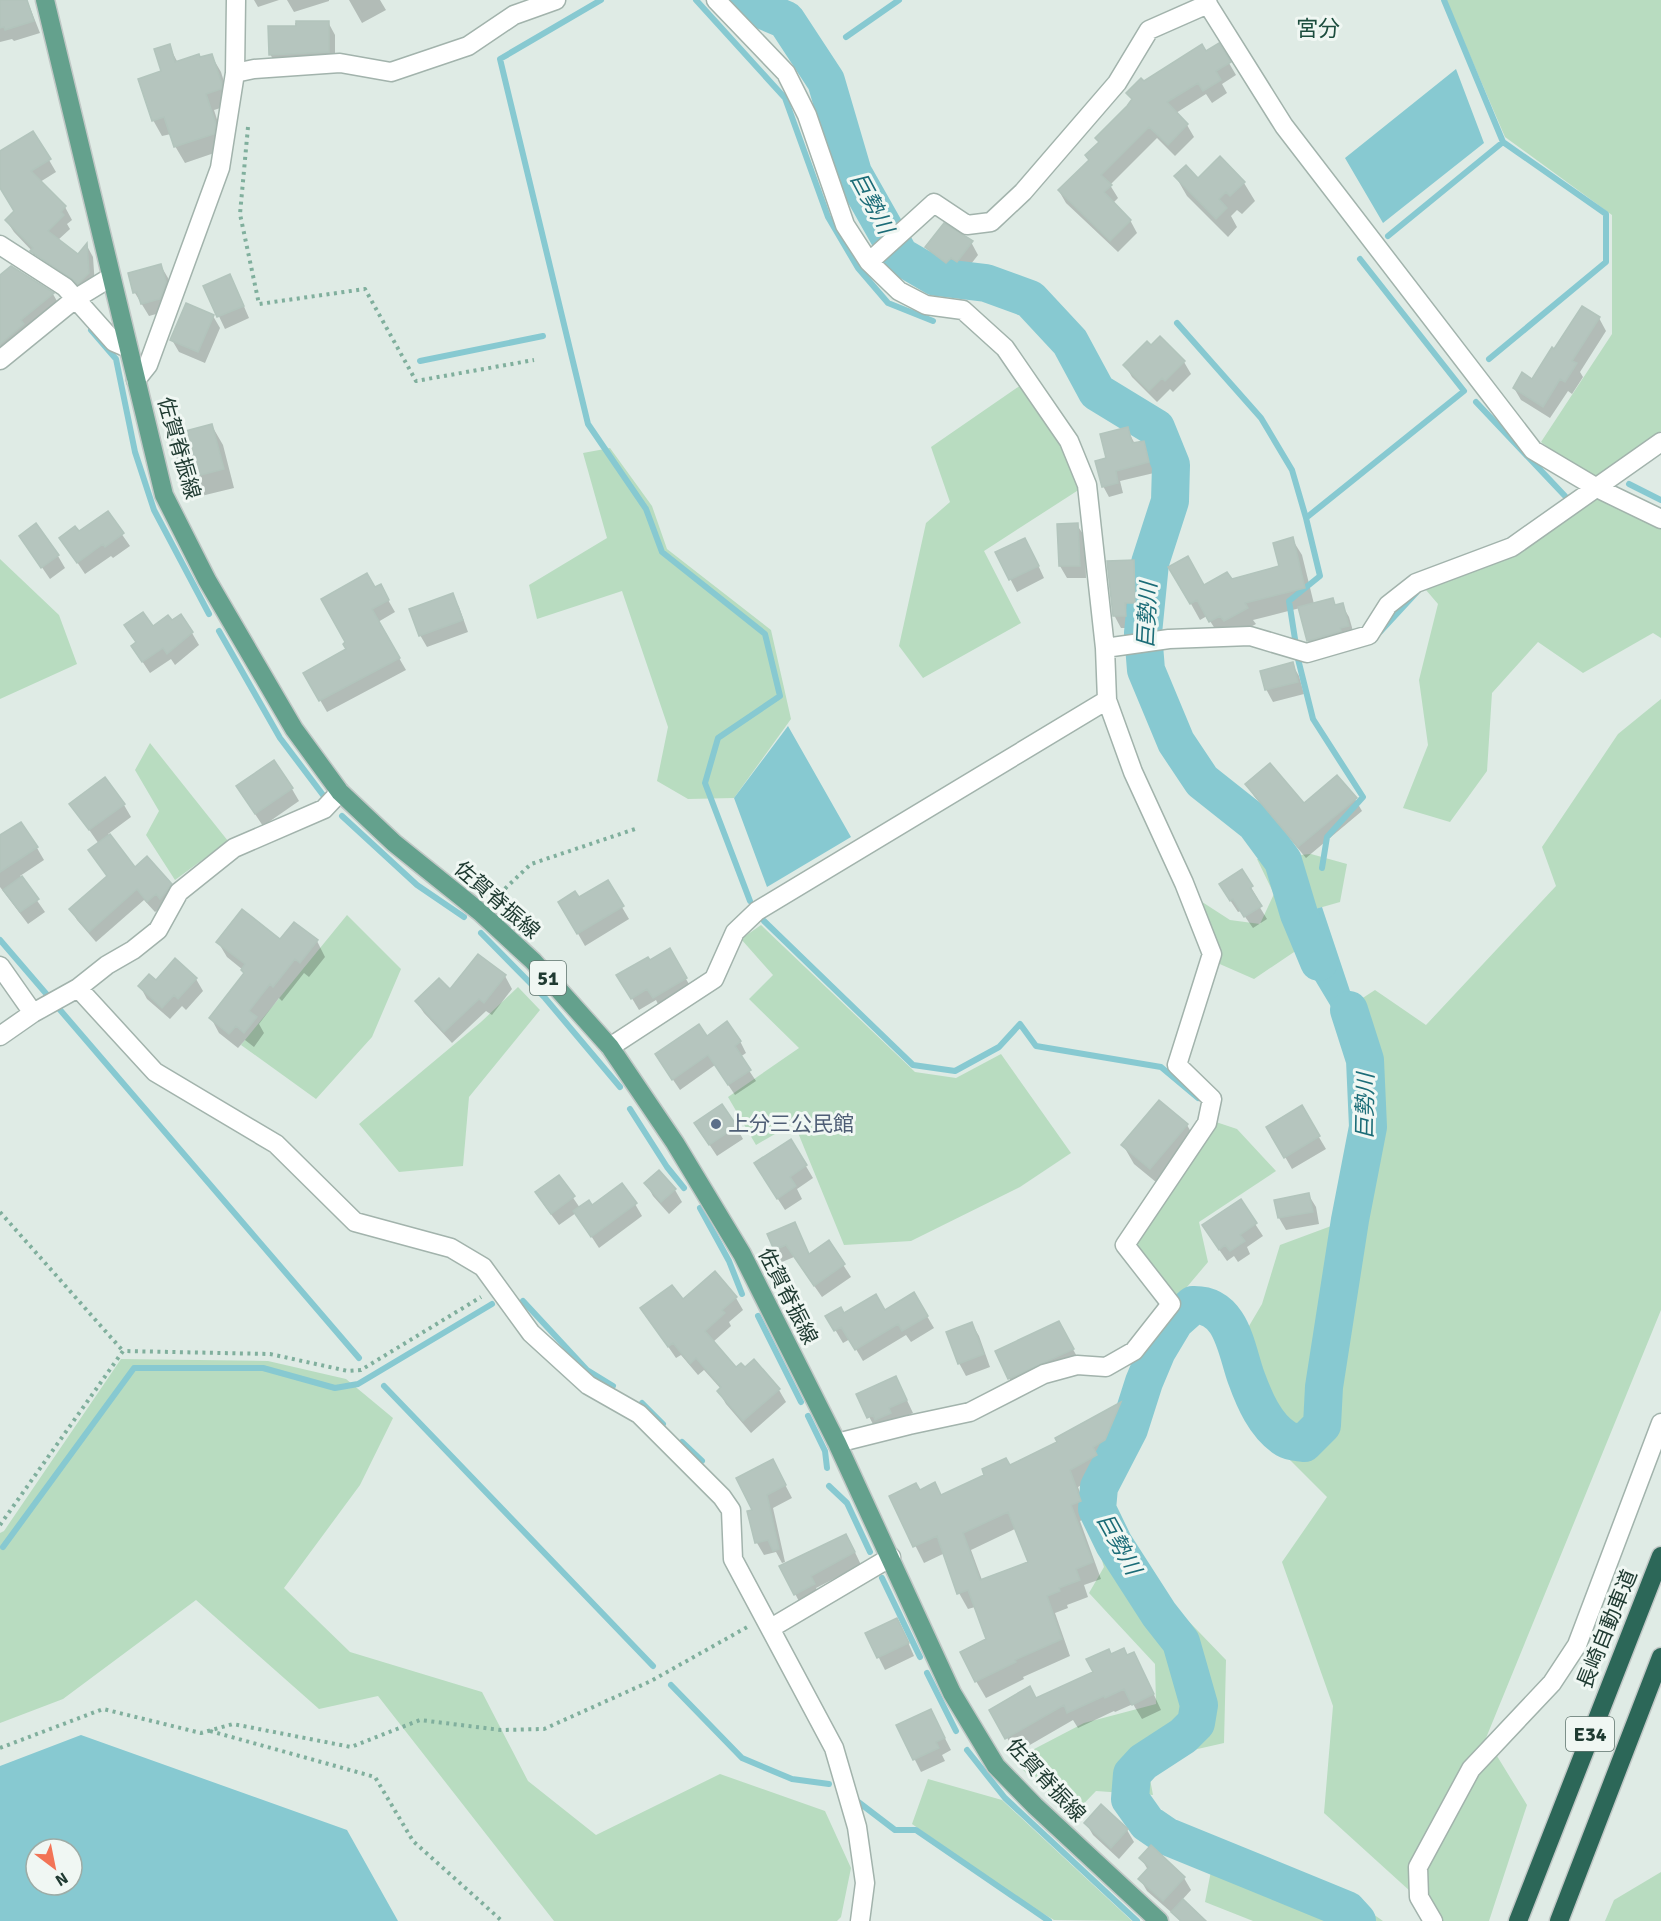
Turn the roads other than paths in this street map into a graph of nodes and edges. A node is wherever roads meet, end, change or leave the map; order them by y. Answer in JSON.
{"nodes":[{"id":1,"x":45,"y":0,"type":"edge"},
{"id":2,"x":236,"y":0,"type":"edge"},
{"id":3,"x":556,"y":0,"type":"edge"},
{"id":4,"x":716,"y":0,"type":"edge"},
{"id":5,"x":1207,"y":2,"type":"edge"},
{"id":6,"x":236,"y":73,"type":"junction"},
{"id":7,"x":0,"y":245,"type":"edge"},
{"id":8,"x":869,"y":262,"type":"junction"},
{"id":9,"x":111,"y":276,"type":"junction"},
{"id":10,"x":75,"y":299,"type":"junction"},
{"id":11,"x":128,"y":348,"type":"junction"},
{"id":12,"x":0,"y":360,"type":"edge"},
{"id":13,"x":136,"y":380,"type":"junction"},
{"id":14,"x":1661,"y":442,"type":"edge"},
{"id":15,"x":1597,"y":488,"type":"junction"},
{"id":16,"x":1661,"y":519,"type":"edge"},
{"id":17,"x":1112,"y":647,"type":"junction"},
{"id":18,"x":1107,"y":700,"type":"junction"},
{"id":19,"x":340,"y":792,"type":"junction"},
{"id":20,"x":0,"y":966,"type":"edge"},
{"id":21,"x":71,"y":992,"type":"junction"},
{"id":22,"x":37,"y":1011,"type":"junction"},
{"id":23,"x":0,"y":1036,"type":"edge"},
{"id":24,"x":610,"y":1047,"type":"junction"},
{"id":25,"x":1661,"y":1423,"type":"edge"},
{"id":26,"x":837,"y":1443,"type":"junction"},
{"id":27,"x":1661,"y":1556,"type":"edge"},
{"id":28,"x":891,"y":1557,"type":"junction"},
{"id":29,"x":768,"y":1623,"type":"junction"},
{"id":30,"x":1661,"y":1657,"type":"edge"},
{"id":31,"x":1519,"y":1917,"type":"edge"},
{"id":32,"x":860,"y":1921,"type":"edge"},
{"id":33,"x":1159,"y":1921,"type":"edge"},
{"id":34,"x":1433,"y":1921,"type":"edge"},
{"id":35,"x":1559,"y":1921,"type":"edge"}],
"edges":[{"from":1,"to":9,"type":"main road","name":"佐賀脊振線","number":"51"},
{"from":2,"to":6,"type":"street"},
{"from":3,"to":6,"type":"street"},
{"from":4,"to":8,"type":"street"},
{"from":5,"to":8,"type":"street"},
{"from":5,"to":15,"type":"street"},
{"from":6,"to":13,"type":"street"},
{"from":7,"to":10,"type":"street"},
{"from":8,"to":17,"type":"street"},
{"from":9,"to":10,"type":"street"},
{"from":9,"to":11,"type":"main road","name":"佐賀脊振線","number":"51"},
{"from":10,"to":11,"type":"street"},
{"from":10,"to":12,"type":"street"},
{"from":11,"to":13,"type":"main road","name":"佐賀脊振線","number":"51"},
{"from":13,"to":19,"type":"main road","name":"佐賀脊振線","number":"51"},
{"from":14,"to":15,"type":"street"},
{"from":15,"to":16,"type":"street"},
{"from":15,"to":17,"type":"street"},
{"from":17,"to":18,"type":"street"},
{"from":18,"to":24,"type":"street"},
{"from":18,"to":26,"type":"street"},
{"from":19,"to":21,"type":"street"},
{"from":19,"to":24,"type":"main road","name":"佐賀脊振線","number":"51"},
{"from":20,"to":22,"type":"street"},
{"from":21,"to":22,"type":"street"},
{"from":21,"to":29,"type":"street"},
{"from":22,"to":23,"type":"street"},
{"from":24,"to":26,"type":"main road","name":"佐賀脊振線","number":"51"},
{"from":25,"to":34,"type":"street"},
{"from":26,"to":28,"type":"main road","name":"佐賀脊振線","number":"51"},
{"from":27,"to":31,"type":"highway","name":"長崎自動車道","number":"E34"},
{"from":28,"to":29,"type":"street"},
{"from":28,"to":33,"type":"main road","name":"佐賀脊振線","number":"51"},
{"from":29,"to":32,"type":"street"},
{"from":30,"to":35,"type":"highway","number":"E34"}]}
